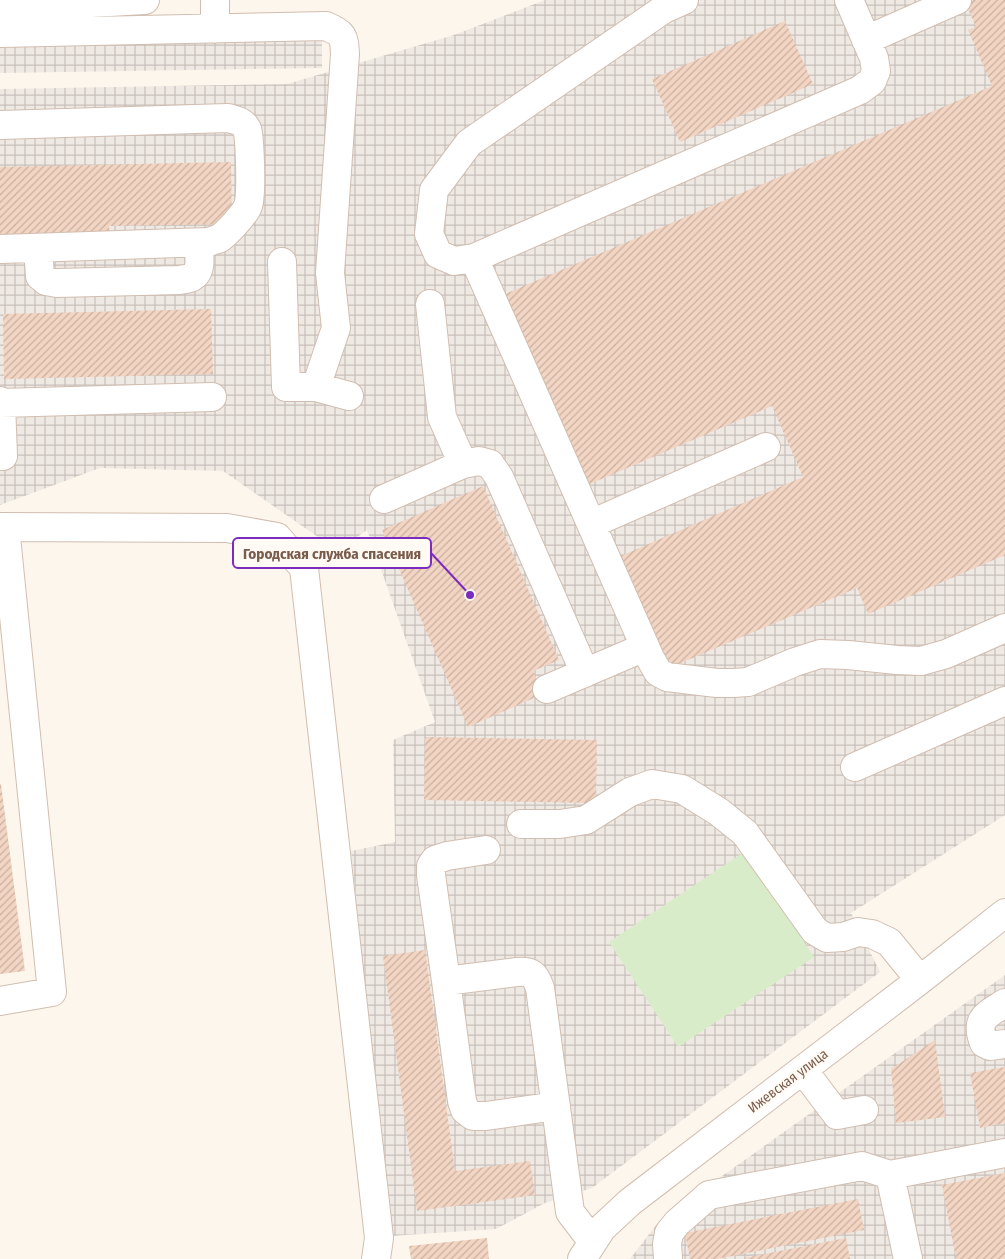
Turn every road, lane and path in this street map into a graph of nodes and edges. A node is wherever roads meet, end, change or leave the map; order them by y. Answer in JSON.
{"nodes":[{"id":1,"x":145,"y":0,"type":"edge"},
{"id":2,"x":215,"y":0,"type":"edge"},
{"id":3,"x":684,"y":0,"type":"edge"},
{"id":4,"x":849,"y":0,"type":"edge"},
{"id":5,"x":957,"y":0,"type":"edge"},
{"id":6,"x":0,"y":8,"type":"edge"},
{"id":7,"x":215,"y":29,"type":"junction"},
{"id":8,"x":0,"y":33,"type":"edge"},
{"id":9,"x":866,"y":40,"type":"junction"},
{"id":10,"x":0,"y":125,"type":"edge"},
{"id":11,"x":198,"y":243,"type":"junction"},
{"id":12,"x":38,"y":248,"type":"junction"},
{"id":13,"x":0,"y":249,"type":"edge"},
{"id":14,"x":474,"y":258,"type":"junction"},
{"id":15,"x":282,"y":262,"type":"dead end"},
{"id":16,"x":430,"y":304,"type":"dead end"},
{"id":17,"x":316,"y":386,"type":"junction"},
{"id":18,"x":349,"y":396,"type":"dead end"},
{"id":19,"x":212,"y":397,"type":"dead end"},
{"id":20,"x":1,"y":402,"type":"edge"},
{"id":21,"x":766,"y":447,"type":"dead end"},
{"id":22,"x":3,"y":456,"type":"dead end"},
{"id":23,"x":463,"y":464,"type":"junction"},
{"id":24,"x":384,"y":498,"type":"dead end"},
{"id":25,"x":591,"y":524,"type":"junction"},
{"id":26,"x":3,"y":527,"type":"edge"},
{"id":27,"x":1005,"y":628,"type":"edge"},
{"id":28,"x":645,"y":647,"type":"junction"},
{"id":29,"x":584,"y":673,"type":"junction"},
{"id":30,"x":547,"y":689,"type":"dead end"},
{"id":31,"x":1005,"y":701,"type":"edge"},
{"id":32,"x":855,"y":766,"type":"dead end"},
{"id":33,"x":521,"y":824,"type":"dead end"},
{"id":34,"x":486,"y":850,"type":"dead end"},
{"id":35,"x":1005,"y":912,"type":"edge"},
{"id":36,"x":920,"y":980,"type":"junction"},
{"id":37,"x":446,"y":981,"type":"junction"},
{"id":38,"x":0,"y":1001,"type":"edge"},
{"id":39,"x":1005,"y":1003,"type":"edge"},
{"id":40,"x":1005,"y":1044,"type":"edge"},
{"id":41,"x":803,"y":1070,"type":"junction"},
{"id":42,"x":556,"y":1106,"type":"junction"},
{"id":43,"x":864,"y":1110,"type":"dead end"},
{"id":44,"x":1005,"y":1153,"type":"edge"},
{"id":45,"x":890,"y":1175,"type":"junction"},
{"id":46,"x":588,"y":1250,"type":"edge"},
{"id":47,"x":376,"y":1259,"type":"edge"},
{"id":48,"x":668,"y":1259,"type":"edge"},
{"id":49,"x":908,"y":1259,"type":"edge"}],
"edges":[{"from":1,"to":6,"type":"street"},
{"from":2,"to":7,"type":"street"},
{"from":3,"to":14,"type":"street"},
{"from":4,"to":9,"type":"street"},
{"from":5,"to":9,"type":"street"},
{"from":7,"to":8,"type":"street"},
{"from":7,"to":17,"type":"street"},
{"from":9,"to":14,"type":"street"},
{"from":10,"to":11,"type":"street"},
{"from":11,"to":12,"type":"street"},
{"from":11,"to":12,"type":"street"},
{"from":12,"to":13,"type":"street"},
{"from":14,"to":25,"type":"street"},
{"from":15,"to":17,"type":"street"},
{"from":16,"to":23,"type":"street"},
{"from":17,"to":18,"type":"street"},
{"from":19,"to":20,"type":"street"},
{"from":20,"to":22,"type":"street"},
{"from":21,"to":25,"type":"street"},
{"from":23,"to":24,"type":"street"},
{"from":23,"to":29,"type":"street"},
{"from":25,"to":28,"type":"street"},
{"from":26,"to":38,"type":"street"},
{"from":26,"to":47,"type":"street"},
{"from":27,"to":28,"type":"street"},
{"from":28,"to":29,"type":"street"},
{"from":29,"to":30,"type":"street"},
{"from":31,"to":32,"type":"street"},
{"from":33,"to":36,"type":"street"},
{"from":34,"to":37,"type":"street"},
{"from":35,"to":36,"type":"street","name":"Ижевская улица"},
{"from":36,"to":41,"type":"street","name":"Ижевская улица"},
{"from":37,"to":42,"type":"street"},
{"from":37,"to":42,"type":"street"},
{"from":39,"to":40,"type":"street"},
{"from":41,"to":43,"type":"street"},
{"from":41,"to":46,"type":"street","name":"Ижевская улица"},
{"from":42,"to":46,"type":"street"},
{"from":44,"to":45,"type":"street"},
{"from":45,"to":48,"type":"street"},
{"from":45,"to":49,"type":"street"}]}
